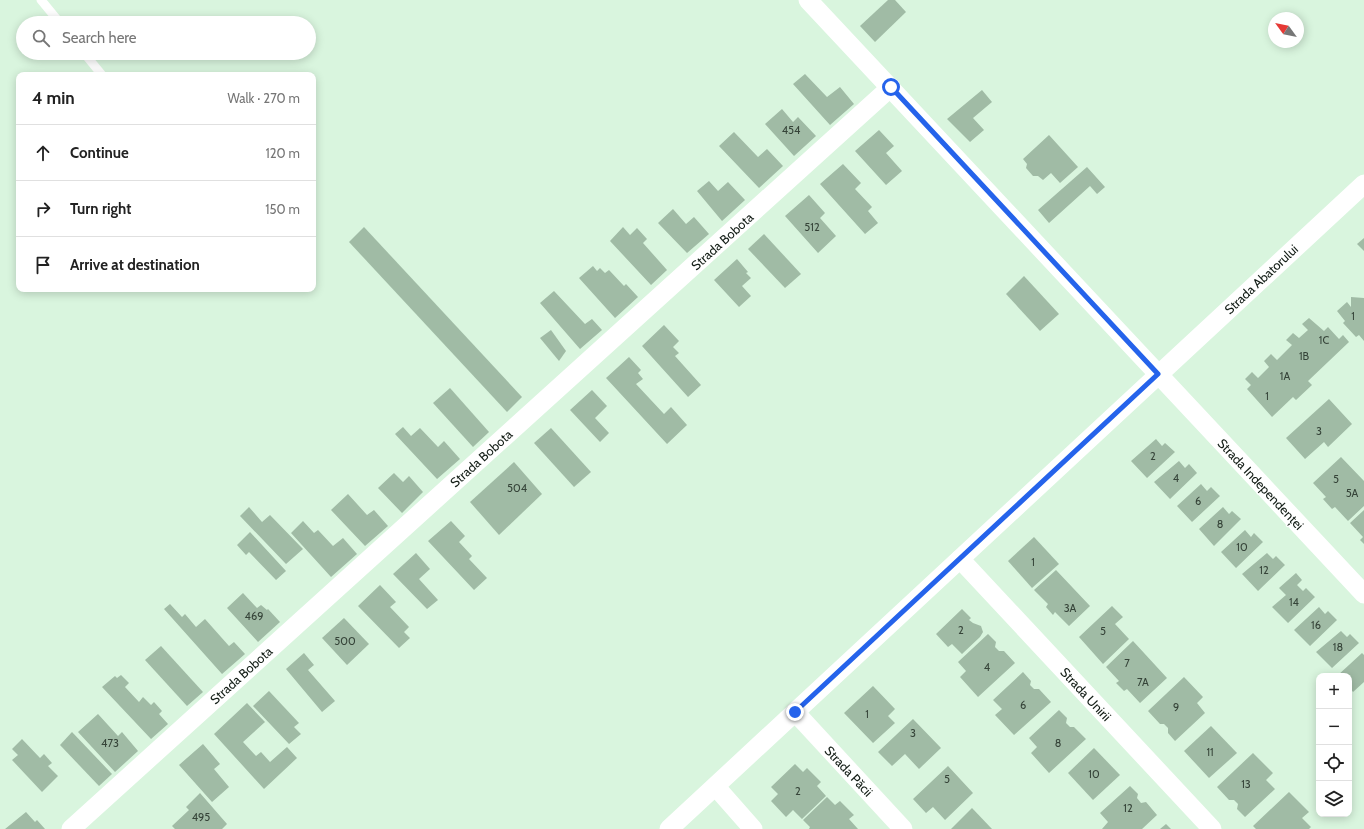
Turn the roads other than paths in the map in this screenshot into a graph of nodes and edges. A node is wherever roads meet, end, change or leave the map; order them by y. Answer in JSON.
{"nodes":[{"id":1,"x":41,"y":0,"type":"edge"},
{"id":2,"x":808,"y":0,"type":"edge"},
{"id":3,"x":54,"y":16,"type":"edge"},
{"id":4,"x":90,"y":60,"type":"edge"},
{"id":5,"x":100,"y":72,"type":"edge"},
{"id":6,"x":891,"y":87,"type":"junction"},
{"id":7,"x":1364,"y":184,"type":"edge"},
{"id":8,"x":1158,"y":374,"type":"junction"},
{"id":9,"x":960,"y":560,"type":"junction"},
{"id":10,"x":1364,"y":594,"type":"edge"},
{"id":11,"x":795,"y":712,"type":"junction"},
{"id":12,"x":716,"y":787,"type":"junction"},
{"id":13,"x":71,"y":829,"type":"edge"},
{"id":14,"x":669,"y":829,"type":"edge"},
{"id":15,"x":753,"y":829,"type":"edge"},
{"id":16,"x":903,"y":829,"type":"edge"},
{"id":17,"x":1212,"y":829,"type":"edge"}],
"edges":[{"from":1,"to":3,"type":"lane"},
{"from":2,"to":6,"type":"street","name":"Strada Independenței"},
{"from":4,"to":5,"type":"lane"},
{"from":6,"to":8,"type":"street","name":"Strada Independenței"},
{"from":6,"to":13,"type":"street","name":"Strada Bobota"},
{"from":7,"to":8,"type":"street","name":"Strada Abatorului"},
{"from":8,"to":9,"type":"street","name":"Strada Abatorului"},
{"from":8,"to":10,"type":"street","name":"Strada Independenței"},
{"from":9,"to":11,"type":"street","name":"Strada Abatorului"},
{"from":9,"to":17,"type":"street","name":"Strada Unirii"},
{"from":11,"to":12,"type":"street","name":"Strada Abatorului"},
{"from":11,"to":16,"type":"street","name":"Strada Păcii"},
{"from":12,"to":14,"type":"street","name":"Strada Abatorului"},
{"from":12,"to":15,"type":"street"}]}
